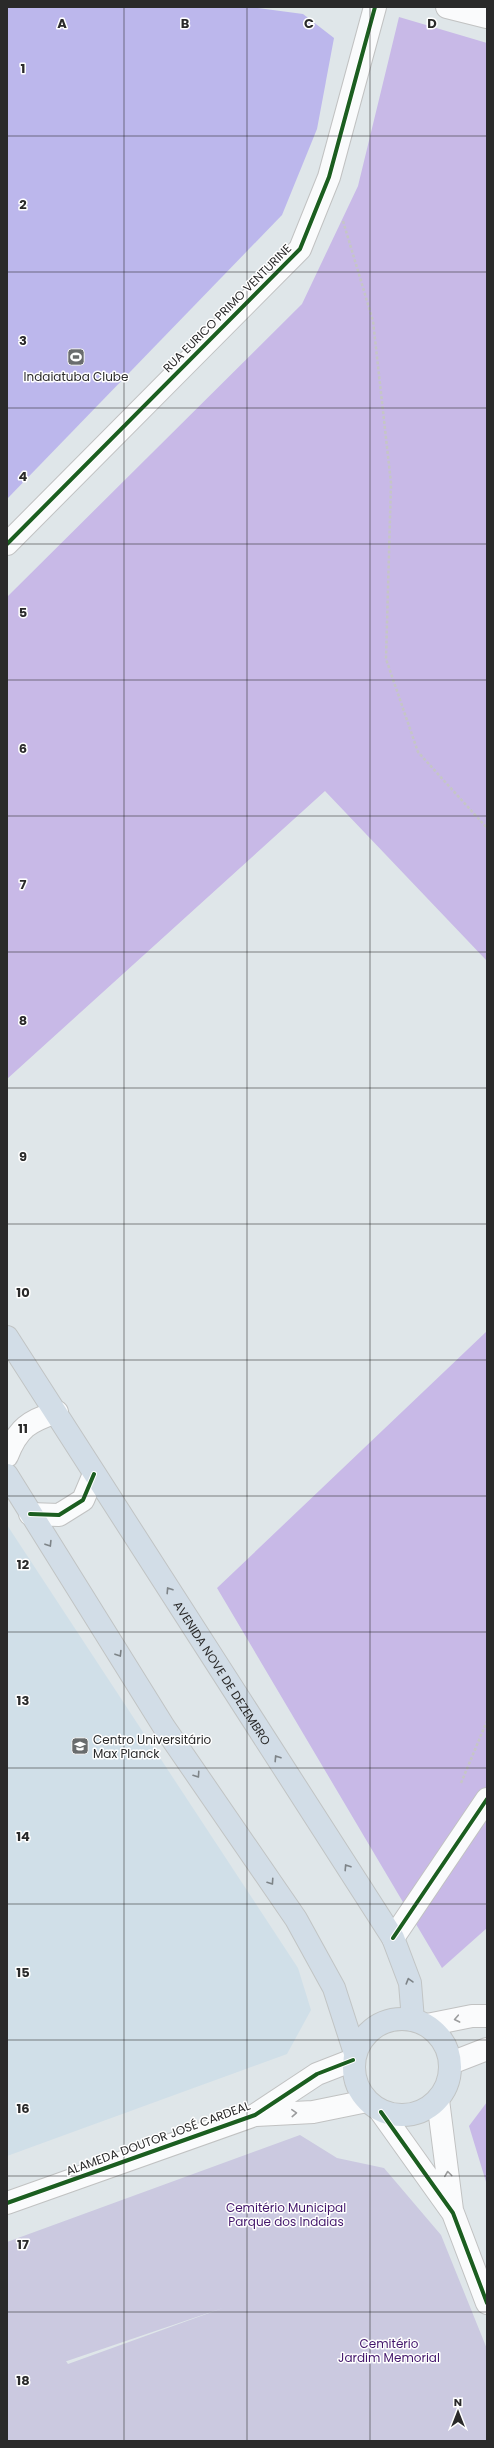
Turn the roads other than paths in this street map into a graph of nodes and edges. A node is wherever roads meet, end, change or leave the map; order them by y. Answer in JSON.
{"nodes":[{"id":1,"x":376,"y":7,"type":"edge"},
{"id":2,"x":447,"y":7,"type":"edge"},
{"id":3,"x":487,"y":17,"type":"edge"},
{"id":4,"x":7,"y":544,"type":"edge"},
{"id":5,"x":7,"y":1337,"type":"edge"},
{"id":6,"x":57,"y":1412,"type":"junction"},
{"id":7,"x":7,"y":1456,"type":"edge"},
{"id":8,"x":94,"y":1474,"type":"junction"},
{"id":9,"x":7,"y":1475,"type":"edge"},
{"id":10,"x":30,"y":1514,"type":"junction"},
{"id":11,"x":487,"y":1799,"type":"edge"},
{"id":12,"x":393,"y":1938,"type":"junction"},
{"id":13,"x":487,"y":2016,"type":"edge"},
{"id":14,"x":420,"y":2022,"type":"junction"},
{"id":15,"x":487,"y":2049,"type":"edge"},
{"id":16,"x":354,"y":2056,"type":"junction"},
{"id":17,"x":451,"y":2063,"type":"junction"},
{"id":18,"x":438,"y":2100,"type":"junction"},
{"id":19,"x":374,"y":2106,"type":"junction"},
{"id":20,"x":255,"y":2115,"type":"junction"},
{"id":21,"x":7,"y":2202,"type":"edge"},
{"id":22,"x":453,"y":2213,"type":"junction"},
{"id":23,"x":487,"y":2303,"type":"edge"}],
"edges":[{"from":1,"to":4,"type":"street","name":"RUA EURICO PRIMO VENTURINE"},
{"from":2,"to":3,"type":"street"},
{"from":5,"to":6,"type":"main road","name":"AVENIDA NOVE DE DEZEMBRO"},
{"from":6,"to":7,"type":"street"},
{"from":6,"to":8,"type":"main road","name":"AVENIDA NOVE DE DEZEMBRO"},
{"from":8,"to":10,"type":"street"},
{"from":12,"to":8,"type":"main road","name":"AVENIDA NOVE DE DEZEMBRO","one_way":true},
{"from":9,"to":10,"type":"main road"},
{"from":10,"to":16,"type":"main road","one_way":true},
{"from":11,"to":12,"type":"street"},
{"from":14,"to":12,"type":"main road","name":"AVENIDA NOVE DE DEZEMBRO","one_way":true},
{"from":13,"to":14,"type":"street","one_way":true},
{"from":14,"to":16,"type":"main road"},
{"from":14,"to":17,"type":"main road"},
{"from":15,"to":17,"type":"street"},
{"from":16,"to":19,"type":"main road"},
{"from":16,"to":20,"type":"street","name":"ALAMEDA DOUTOR JOSÉ CARDEAL"},
{"from":17,"to":18,"type":"main road"},
{"from":18,"to":19,"type":"main road"},
{"from":22,"to":18,"type":"street","one_way":true},
{"from":20,"to":19,"type":"street","name":"ALAMEDA DOUTOR JOSÉ CARDEAL","one_way":true},
{"from":19,"to":22,"type":"street"},
{"from":20,"to":21,"type":"street","name":"ALAMEDA DOUTOR JOSÉ CARDEAL"},
{"from":22,"to":23,"type":"street"}]}
